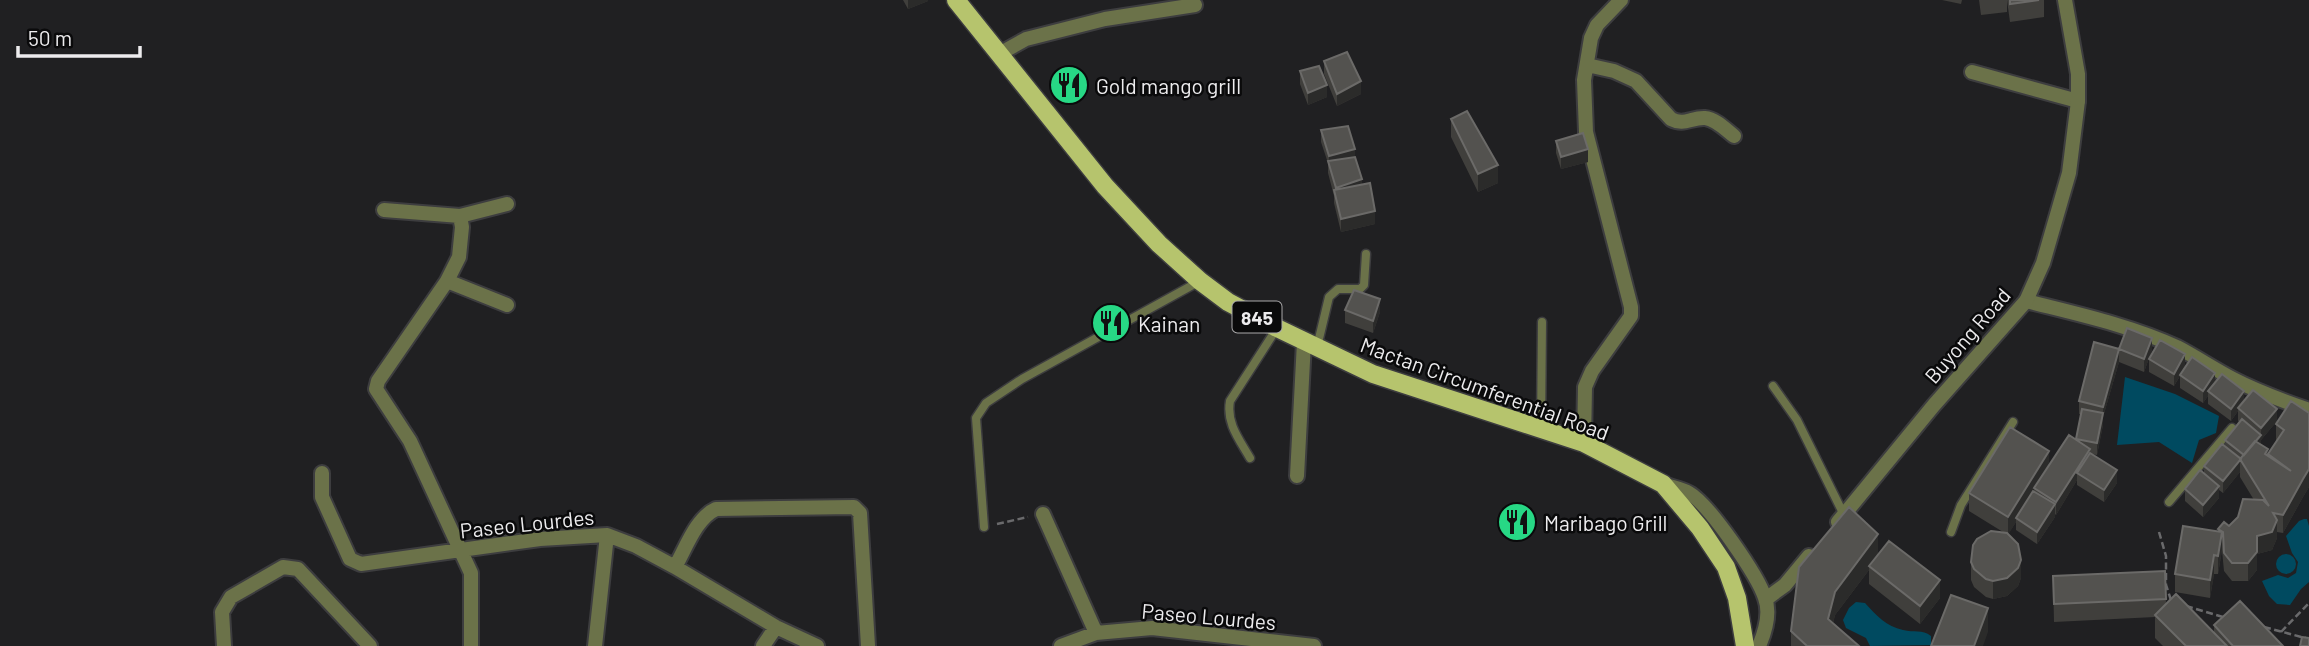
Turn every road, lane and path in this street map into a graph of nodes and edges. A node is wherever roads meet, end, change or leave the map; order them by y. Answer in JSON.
{"nodes":[{"id":1,"x":956,"y":0,"type":"edge"},
{"id":2,"x":1621,"y":0,"type":"edge"},
{"id":3,"x":2065,"y":0,"type":"edge"},
{"id":4,"x":1195,"y":5,"type":"dead end"},
{"id":5,"x":999,"y":54,"type":"junction"},
{"id":6,"x":1587,"y":65,"type":"junction"},
{"id":7,"x":1972,"y":72,"type":"dead end"},
{"id":8,"x":2078,"y":101,"type":"junction"},
{"id":9,"x":1734,"y":136,"type":"dead end"},
{"id":10,"x":506,"y":204,"type":"dead end"},
{"id":11,"x":384,"y":210,"type":"dead end"},
{"id":12,"x":460,"y":216,"type":"junction"},
{"id":13,"x":1366,"y":254,"type":"dead end"},
{"id":14,"x":447,"y":281,"type":"junction"},
{"id":15,"x":1200,"y":281,"type":"junction"},
{"id":16,"x":2026,"y":301,"type":"junction"},
{"id":17,"x":507,"y":305,"type":"dead end"},
{"id":18,"x":1542,"y":322,"type":"dead end"},
{"id":19,"x":1278,"y":328,"type":"junction"},
{"id":20,"x":1310,"y":345,"type":"junction"},
{"id":21,"x":1773,"y":386,"type":"dead end"},
{"id":22,"x":2309,"y":410,"type":"edge"},
{"id":23,"x":2013,"y":422,"type":"dead end"},
{"id":24,"x":2232,"y":428,"type":"edge"},
{"id":25,"x":1541,"y":430,"type":"junction"},
{"id":26,"x":1584,"y":443,"type":"junction"},
{"id":27,"x":1250,"y":458,"type":"dead end"},
{"id":28,"x":322,"y":473,"type":"dead end"},
{"id":29,"x":1297,"y":476,"type":"dead end"},
{"id":30,"x":1663,"y":484,"type":"junction"},
{"id":31,"x":2169,"y":502,"type":"dead end"},
{"id":32,"x":1043,"y":514,"type":"joint"},
{"id":33,"x":1844,"y":515,"type":"junction"},
{"id":34,"x":984,"y":527,"type":"joint"},
{"id":35,"x":2159,"y":531,"type":"dead end"},
{"id":36,"x":1830,"y":532,"type":"edge"},
{"id":37,"x":1951,"y":532,"type":"dead end"},
{"id":38,"x":607,"y":535,"type":"junction"},
{"id":39,"x":1816,"y":549,"type":"edge"},
{"id":40,"x":462,"y":551,"type":"junction"},
{"id":41,"x":675,"y":566,"type":"junction"},
{"id":42,"x":1766,"y":600,"type":"junction"},
{"id":43,"x":2173,"y":603,"type":"edge"},
{"id":44,"x":2309,"y":603,"type":"edge"},
{"id":45,"x":2185,"y":606,"type":"edge"},
{"id":46,"x":2232,"y":619,"type":"edge"},
{"id":47,"x":2256,"y":625,"type":"edge"},
{"id":48,"x":776,"y":627,"type":"junction"},
{"id":49,"x":2281,"y":632,"type":"junction"},
{"id":50,"x":1096,"y":633,"type":"junction"},
{"id":51,"x":2309,"y":639,"type":"edge"},
{"id":52,"x":224,"y":646,"type":"edge"},
{"id":53,"x":370,"y":646,"type":"edge"},
{"id":54,"x":471,"y":646,"type":"edge"},
{"id":55,"x":595,"y":646,"type":"edge"},
{"id":56,"x":763,"y":646,"type":"edge"},
{"id":57,"x":817,"y":646,"type":"edge"},
{"id":58,"x":868,"y":646,"type":"edge"},
{"id":59,"x":1061,"y":646,"type":"edge"},
{"id":60,"x":1314,"y":646,"type":"edge"},
{"id":61,"x":1745,"y":646,"type":"edge"},
{"id":62,"x":1759,"y":646,"type":"edge"}],
"edges":[{"from":1,"to":5,"type":"main road","name":"Mactan Circumferential Road","number":"845"},
{"from":2,"to":6,"type":"street"},
{"from":3,"to":8,"type":"street","name":"Buyong Road"},
{"from":4,"to":5,"type":"street"},
{"from":5,"to":15,"type":"main road","name":"Mactan Circumferential Road","number":"845"},
{"from":6,"to":9,"type":"street"},
{"from":6,"to":26,"type":"street"},
{"from":7,"to":8,"type":"street"},
{"from":8,"to":16,"type":"street","name":"Buyong Road"},
{"from":10,"to":12,"type":"street"},
{"from":11,"to":12,"type":"street"},
{"from":12,"to":14,"type":"street"},
{"from":13,"to":20,"type":"lane"},
{"from":14,"to":17,"type":"street"},
{"from":14,"to":40,"type":"street"},
{"from":15,"to":19,"type":"main road","name":"Mactan Circumferential Road","number":"845"},
{"from":15,"to":34,"type":"lane"},
{"from":16,"to":22,"type":"street"},
{"from":16,"to":33,"type":"street","name":"Buyong Road"},
{"from":18,"to":25,"type":"lane"},
{"from":19,"to":20,"type":"main road","name":"Mactan Circumferential Road","number":"845"},
{"from":19,"to":27,"type":"lane"},
{"from":20,"to":25,"type":"main road","name":"Mactan Circumferential Road","number":"845"},
{"from":20,"to":29,"type":"street"},
{"from":21,"to":33,"type":"lane"},
{"from":23,"to":37,"type":"lane"},
{"from":24,"to":31,"type":"lane"},
{"from":25,"to":26,"type":"main road","name":"Mactan Circumferential Road","number":"845"},
{"from":26,"to":30,"type":"main road","name":"Mactan Circumferential Road","number":"845"},
{"from":28,"to":40,"type":"street","name":"Paseo Lourdes"},
{"from":30,"to":42,"type":"street"},
{"from":30,"to":61,"type":"main road","name":"Mactan Circumferential Road","number":"845"},
{"from":32,"to":34,"type":"path"},
{"from":32,"to":50,"type":"street"},
{"from":33,"to":36,"type":"street","name":"Buyong Road"},
{"from":35,"to":43,"type":"path"},
{"from":38,"to":40,"type":"street","name":"Paseo Lourdes"},
{"from":38,"to":41,"type":"street","name":"Paseo Lourdes"},
{"from":38,"to":55,"type":"street"},
{"from":39,"to":42,"type":"street"},
{"from":40,"to":54,"type":"street"},
{"from":41,"to":48,"type":"street","name":"Paseo Lourdes"},
{"from":41,"to":58,"type":"street"},
{"from":42,"to":62,"type":"street"},
{"from":44,"to":49,"type":"path"},
{"from":45,"to":46,"type":"path"},
{"from":47,"to":49,"type":"path"},
{"from":48,"to":56,"type":"street"},
{"from":48,"to":57,"type":"street","name":"Paseo Lourdes"},
{"from":49,"to":51,"type":"path"},
{"from":50,"to":59,"type":"street","name":"Paseo Lourdes"},
{"from":50,"to":60,"type":"street","name":"Paseo Lourdes"},
{"from":52,"to":53,"type":"street"}]}
